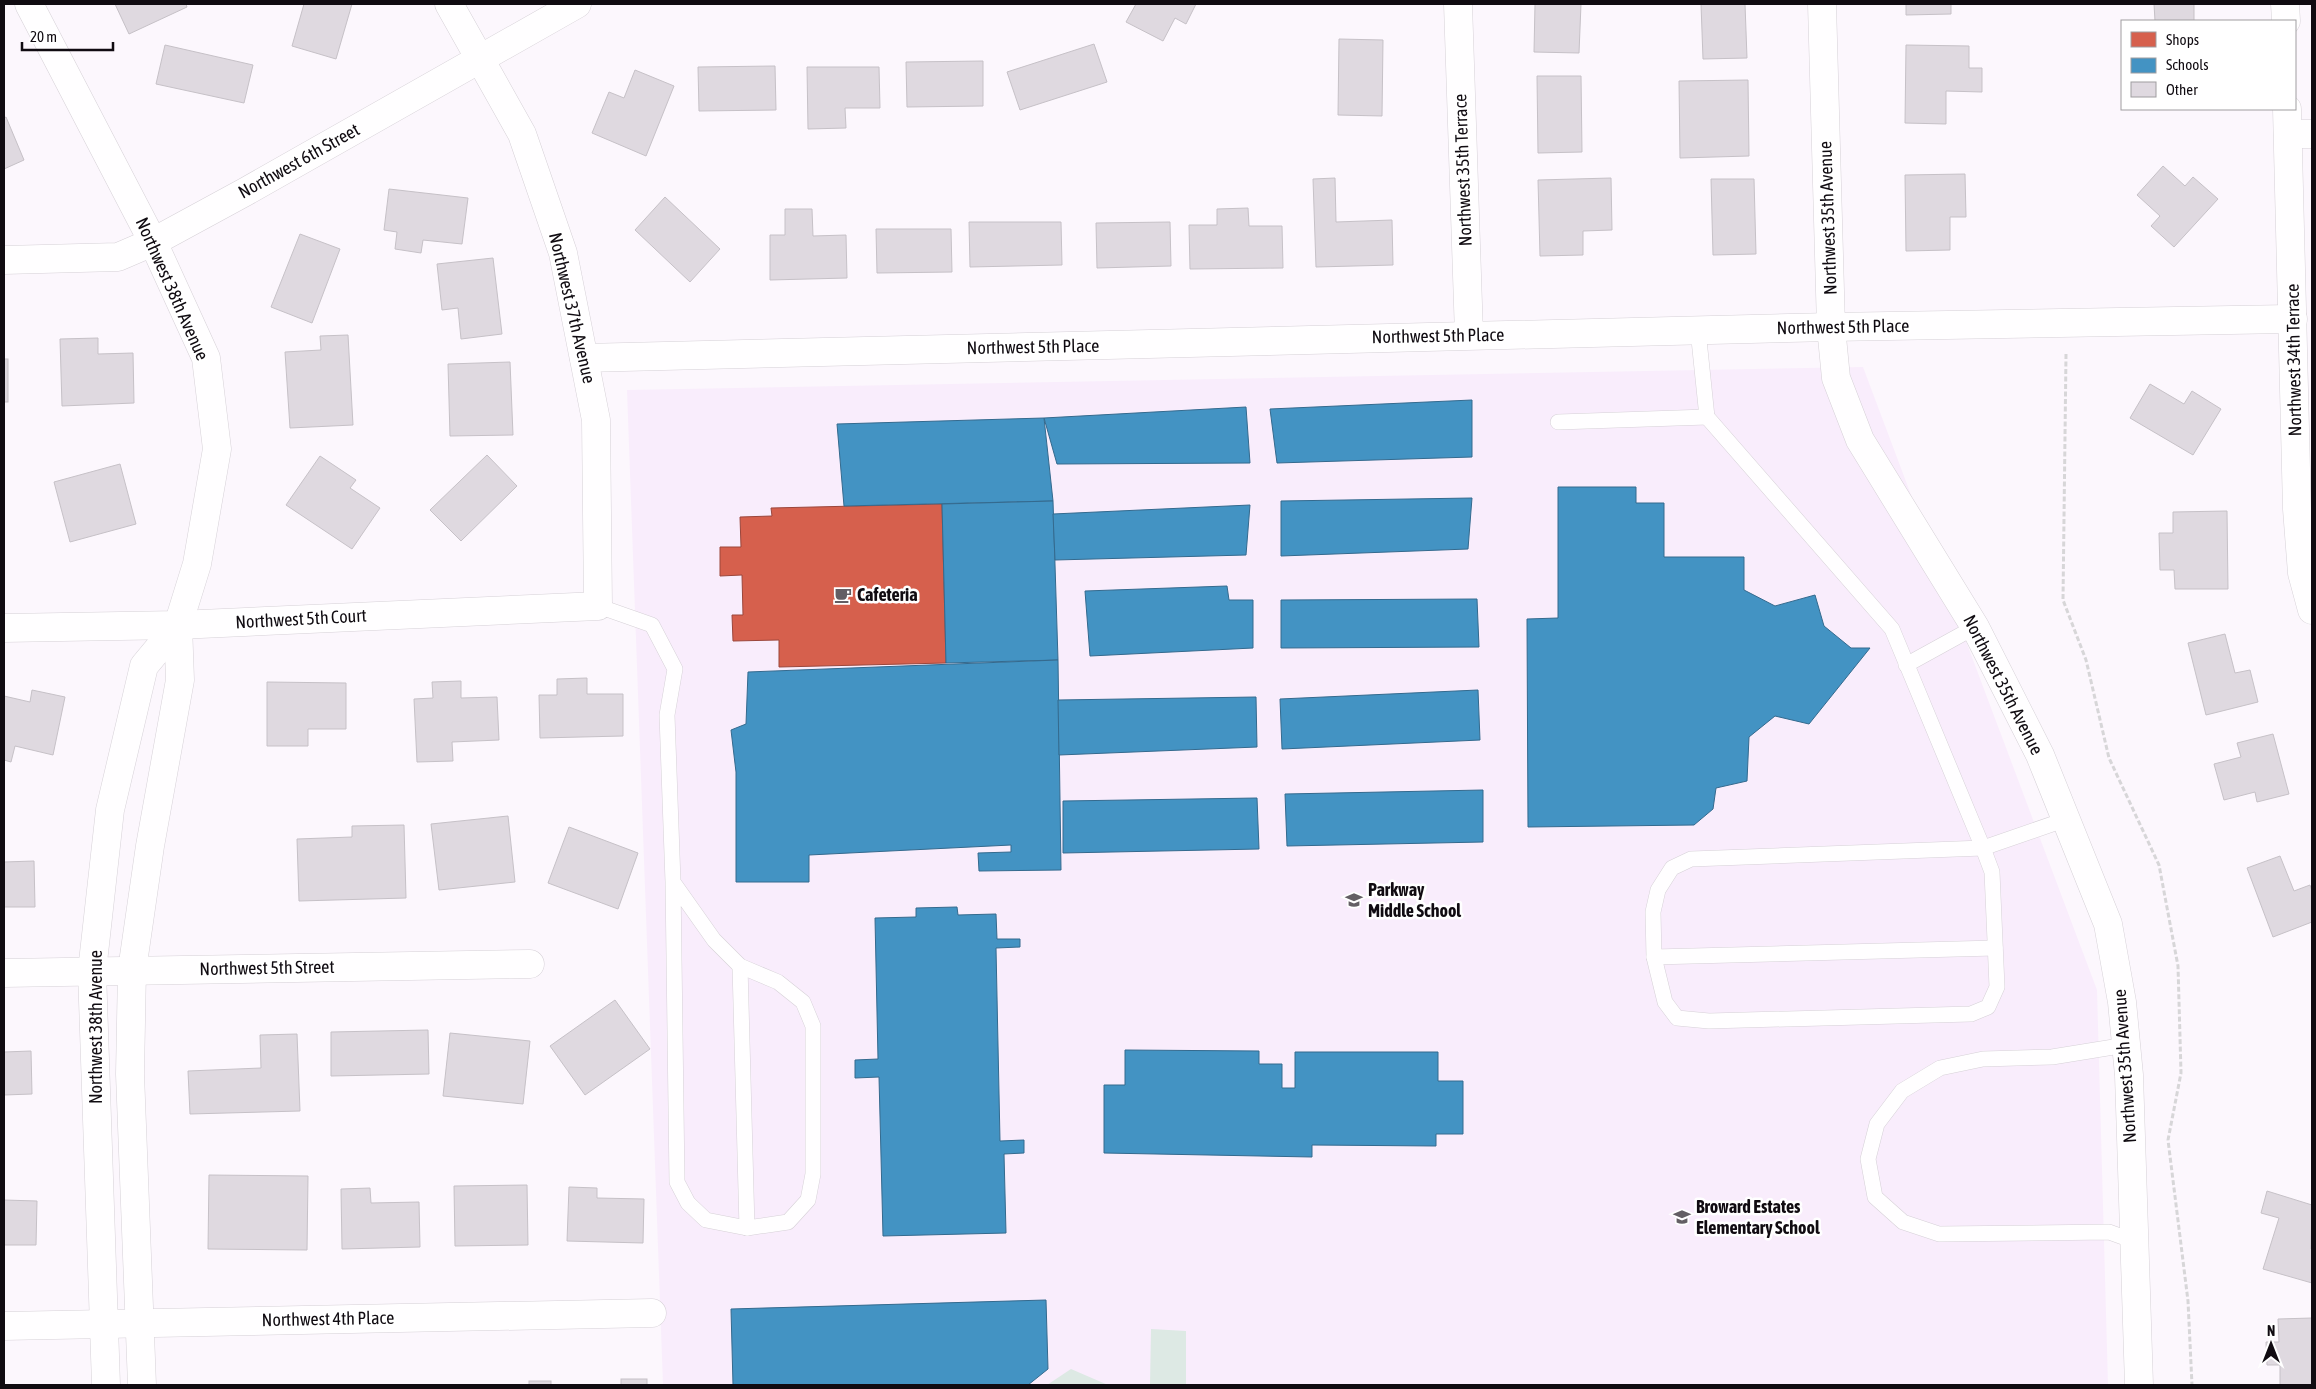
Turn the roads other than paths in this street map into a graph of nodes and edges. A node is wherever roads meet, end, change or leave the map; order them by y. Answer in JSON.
{"nodes":[{"id":1,"x":29,"y":4,"type":"edge"},
{"id":2,"x":449,"y":4,"type":"edge"},
{"id":3,"x":577,"y":4,"type":"edge"},
{"id":4,"x":1458,"y":4,"type":"edge"},
{"id":5,"x":1822,"y":4,"type":"edge"},
{"id":6,"x":2285,"y":4,"type":"edge"},
{"id":7,"x":2286,"y":20,"type":"edge"},
{"id":8,"x":481,"y":60,"type":"junction"},
{"id":9,"x":2296,"y":126,"type":"edge"},
{"id":10,"x":153,"y":242,"type":"junction"},
{"id":11,"x":4,"y":260,"type":"edge"},
{"id":12,"x":2293,"y":319,"type":"junction"},
{"id":13,"x":1831,"y":327,"type":"junction"},
{"id":14,"x":1698,"y":330,"type":"junction"},
{"id":15,"x":1469,"y":335,"type":"junction"},
{"id":16,"x":584,"y":358,"type":"junction"},
{"id":17,"x":1708,"y":417,"type":"junction"},
{"id":18,"x":1558,"y":422,"type":"dead end"},
{"id":19,"x":2305,"y":509,"type":"edge"},
{"id":20,"x":598,"y":606,"type":"junction"},
{"id":21,"x":2312,"y":610,"type":"edge"},
{"id":22,"x":178,"y":625,"type":"junction"},
{"id":23,"x":1975,"y":627,"type":"junction"},
{"id":24,"x":4,"y":628,"type":"edge"},
{"id":25,"x":1906,"y":664,"type":"junction"},
{"id":26,"x":2067,"y":819,"type":"junction"},
{"id":27,"x":1983,"y":848,"type":"junction"},
{"id":28,"x":673,"y":882,"type":"junction"},
{"id":29,"x":1996,"y":948,"type":"junction"},
{"id":30,"x":1654,"y":957,"type":"junction"},
{"id":31,"x":530,"y":964,"type":"dead end"},
{"id":32,"x":740,"y":966,"type":"junction"},
{"id":33,"x":132,"y":970,"type":"junction"},
{"id":34,"x":92,"y":971,"type":"junction"},
{"id":35,"x":4,"y":973,"type":"edge"},
{"id":36,"x":2126,"y":1045,"type":"junction"},
{"id":37,"x":747,"y":1228,"type":"junction"},
{"id":38,"x":2134,"y":1240,"type":"junction"},
{"id":39,"x":652,"y":1313,"type":"dead end"},
{"id":40,"x":138,"y":1323,"type":"junction"},
{"id":41,"x":104,"y":1324,"type":"junction"},
{"id":42,"x":4,"y":1326,"type":"edge"},
{"id":43,"x":106,"y":1385,"type":"edge"},
{"id":44,"x":142,"y":1385,"type":"edge"},
{"id":45,"x":2139,"y":1385,"type":"edge"}],
"edges":[{"from":1,"to":10,"type":"street","name":"Northwest 38th Avenue"},
{"from":2,"to":8,"type":"street","name":"Northwest 37th Avenue"},
{"from":3,"to":8,"type":"street","name":"Northwest 6th Street"},
{"from":4,"to":15,"type":"street","name":"Northwest 35th Terrace"},
{"from":5,"to":13,"type":"street","name":"Northwest 35th Avenue"},
{"from":6,"to":7,"type":"street"},
{"from":8,"to":10,"type":"street","name":"Northwest 6th Street"},
{"from":8,"to":16,"type":"street","name":"Northwest 37th Avenue"},
{"from":9,"to":12,"type":"street","name":"Northwest 34th Terrace"},
{"from":10,"to":11,"type":"street","name":"Northwest 6th Street"},
{"from":10,"to":22,"type":"street","name":"Northwest 38th Avenue"},
{"from":12,"to":13,"type":"street","name":"Northwest 5th Place"},
{"from":12,"to":19,"type":"street","name":"Northwest 34th Terrace"},
{"from":13,"to":14,"type":"street","name":"Northwest 5th Place"},
{"from":13,"to":23,"type":"street","name":"Northwest 35th Avenue"},
{"from":14,"to":15,"type":"street","name":"Northwest 5th Place"},
{"from":14,"to":17,"type":"lane"},
{"from":15,"to":16,"type":"street","name":"Northwest 5th Place"},
{"from":16,"to":20,"type":"street","name":"Northwest 37th Avenue"},
{"from":17,"to":18,"type":"lane"},
{"from":17,"to":25,"type":"lane"},
{"from":19,"to":21,"type":"street","name":"Northwest 34th Terrace"},
{"from":20,"to":22,"type":"street","name":"Northwest 5th Court"},
{"from":20,"to":28,"type":"lane"},
{"from":22,"to":24,"type":"street","name":"Northwest 5th Court"},
{"from":22,"to":33,"type":"street","name":"Northwest 38th Avenue"},
{"from":22,"to":34,"type":"street","name":"Northwest 38th Avenue"},
{"from":23,"to":25,"type":"lane"},
{"from":23,"to":26,"type":"street","name":"Northwest 35th Avenue"},
{"from":25,"to":27,"type":"lane"},
{"from":26,"to":27,"type":"lane"},
{"from":26,"to":36,"type":"street","name":"Northwest 35th Avenue"},
{"from":27,"to":29,"type":"lane"},
{"from":27,"to":30,"type":"lane"},
{"from":28,"to":32,"type":"lane"},
{"from":28,"to":37,"type":"lane"},
{"from":29,"to":30,"type":"lane"},
{"from":29,"to":30,"type":"lane"},
{"from":31,"to":33,"type":"street","name":"Northwest 5th Street"},
{"from":32,"to":37,"type":"lane"},
{"from":32,"to":37,"type":"lane"},
{"from":33,"to":34,"type":"street","name":"Northwest 5th Street"},
{"from":33,"to":40,"type":"street","name":"Northwest 38th Avenue"},
{"from":34,"to":35,"type":"street","name":"Northwest 5th Street"},
{"from":34,"to":41,"type":"street","name":"Northwest 38th Avenue"},
{"from":36,"to":38,"type":"street","name":"Northwest 35th Avenue"},
{"from":36,"to":38,"type":"lane"},
{"from":38,"to":45,"type":"street","name":"Northwest 35th Avenue"},
{"from":39,"to":40,"type":"street","name":"Northwest 4th Place"},
{"from":40,"to":41,"type":"street","name":"Northwest 4th Place"},
{"from":40,"to":44,"type":"street","name":"Northwest 38th Avenue"},
{"from":41,"to":42,"type":"street","name":"Northwest 4th Place"},
{"from":41,"to":43,"type":"street","name":"Northwest 38th Avenue"}]}
